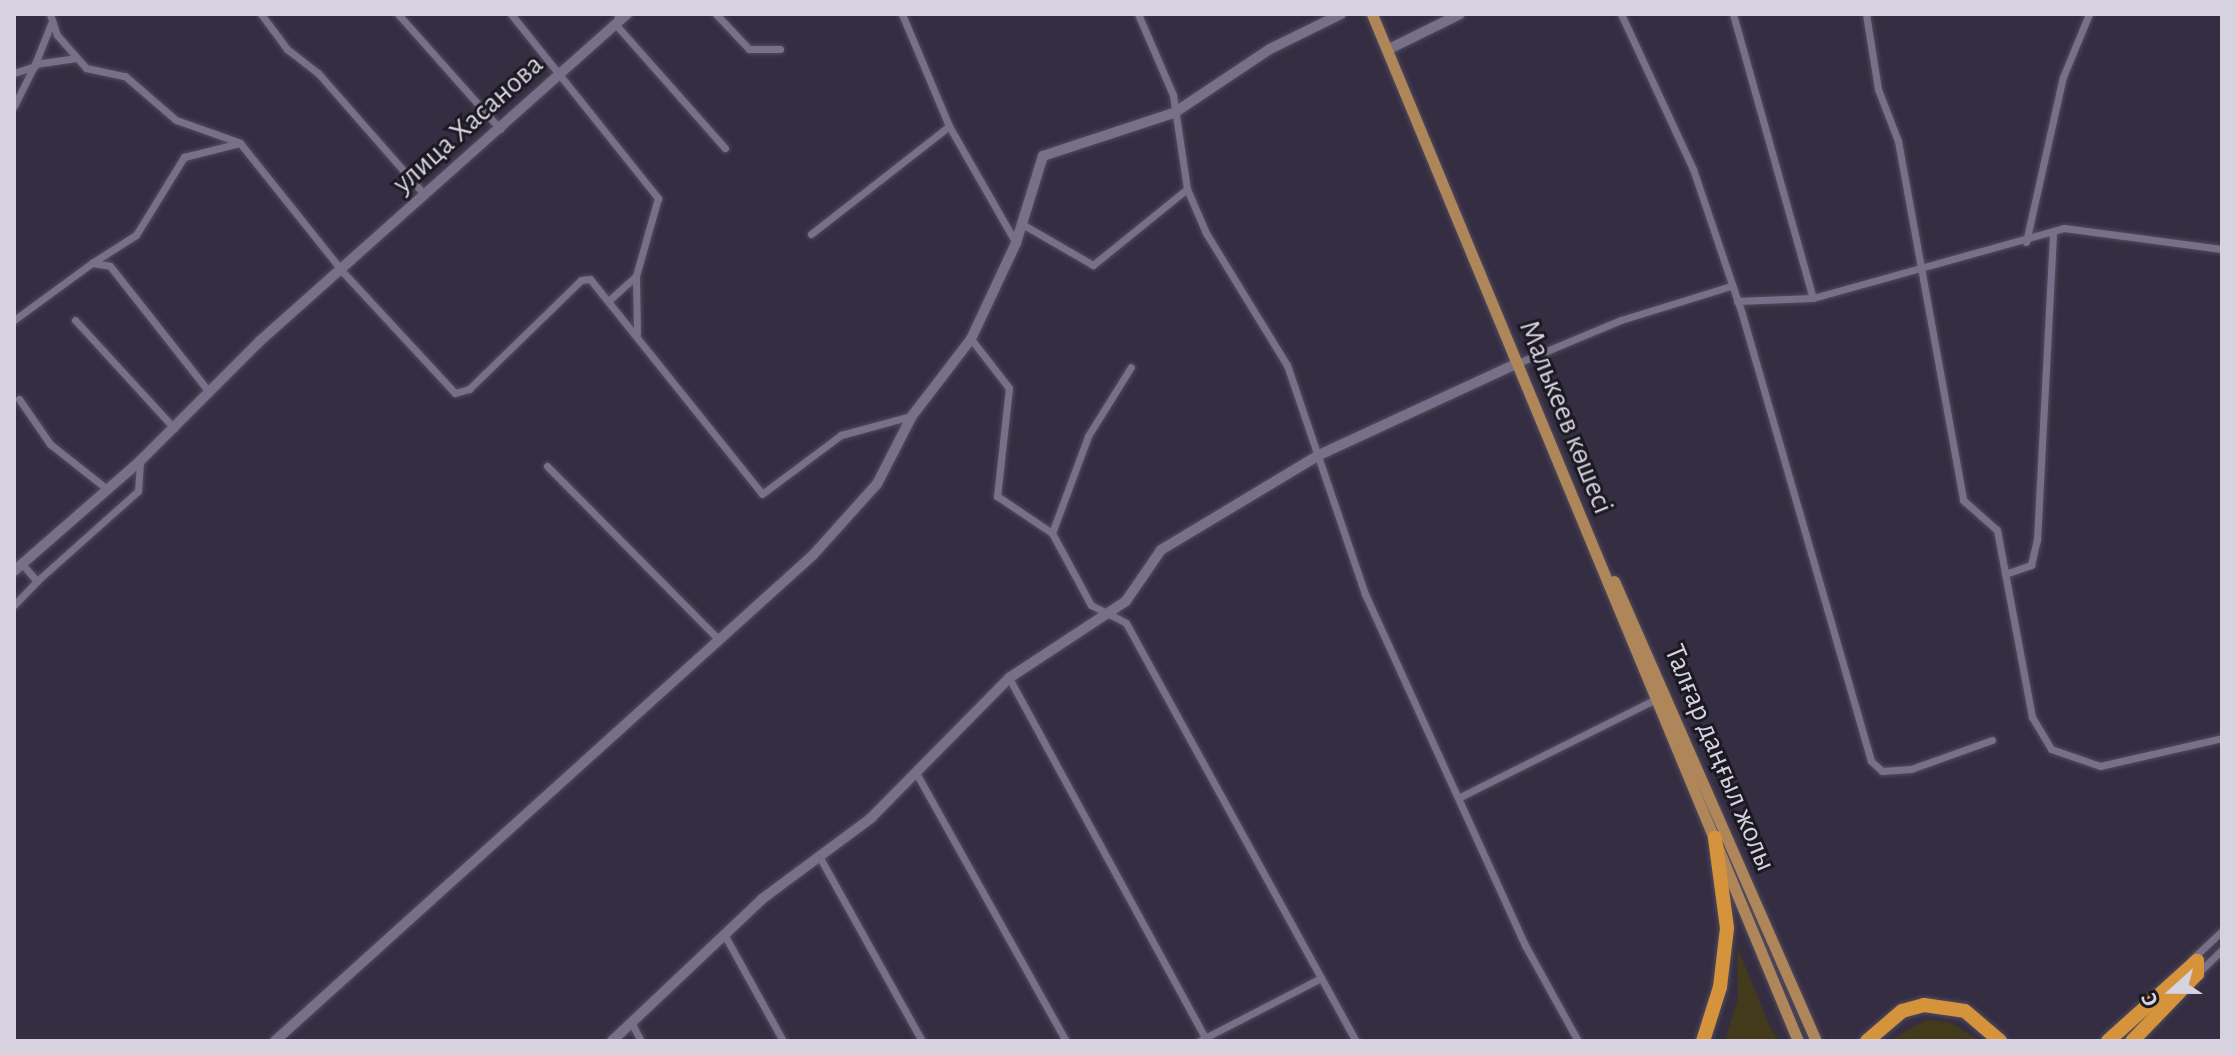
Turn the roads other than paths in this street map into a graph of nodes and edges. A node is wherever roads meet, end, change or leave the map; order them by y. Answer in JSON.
{"nodes":[{"id":1,"x":261,"y":14,"type":"edge"},
{"id":2,"x":398,"y":14,"type":"edge"},
{"id":3,"x":511,"y":14,"type":"edge"},
{"id":4,"x":627,"y":14,"type":"edge"},
{"id":5,"x":716,"y":14,"type":"edge"},
{"id":6,"x":902,"y":14,"type":"edge"},
{"id":7,"x":1138,"y":14,"type":"edge"},
{"id":8,"x":1341,"y":14,"type":"edge"},
{"id":9,"x":1372,"y":14,"type":"edge"},
{"id":10,"x":1460,"y":14,"type":"edge"},
{"id":11,"x":1621,"y":14,"type":"edge"},
{"id":12,"x":1733,"y":14,"type":"edge"},
{"id":13,"x":1866,"y":14,"type":"edge"},
{"id":14,"x":2089,"y":14,"type":"edge"},
{"id":15,"x":51,"y":17,"type":"edge"},
{"id":16,"x":618,"y":20,"type":"edge"},
{"id":17,"x":780,"y":49,"type":"dead end"},
{"id":18,"x":1387,"y":50,"type":"junction"},
{"id":19,"x":77,"y":58,"type":"junction"},
{"id":20,"x":35,"y":65,"type":"junction"},
{"id":21,"x":14,"y":73,"type":"edge"},
{"id":22,"x":559,"y":76,"type":"junction"},
{"id":23,"x":14,"y":106,"type":"edge"},
{"id":24,"x":1174,"y":113,"type":"junction"},
{"id":25,"x":949,"y":126,"type":"junction"},
{"id":26,"x":500,"y":129,"type":"junction"},
{"id":27,"x":240,"y":143,"type":"junction"},
{"id":28,"x":725,"y":148,"type":"dead end"},
{"id":29,"x":1187,"y":189,"type":"junction"},
{"id":30,"x":424,"y":194,"type":"junction"},
{"id":31,"x":1022,"y":224,"type":"junction"},
{"id":32,"x":2053,"y":232,"type":"junction"},
{"id":33,"x":811,"y":234,"type":"dead end"},
{"id":34,"x":2026,"y":242,"type":"junction"},
{"id":35,"x":1016,"y":243,"type":"junction"},
{"id":36,"x":2222,"y":249,"type":"edge"},
{"id":37,"x":92,"y":263,"type":"junction"},
{"id":38,"x":1919,"y":267,"type":"junction"},
{"id":39,"x":342,"y":271,"type":"junction"},
{"id":40,"x":636,"y":276,"type":"junction"},
{"id":41,"x":1731,"y":286,"type":"junction"},
{"id":42,"x":1813,"y":298,"type":"junction"},
{"id":43,"x":609,"y":300,"type":"junction"},
{"id":44,"x":1737,"y":301,"type":"junction"},
{"id":45,"x":14,"y":320,"type":"edge"},
{"id":46,"x":75,"y":320,"type":"dead end"},
{"id":47,"x":637,"y":334,"type":"junction"},
{"id":48,"x":971,"y":339,"type":"junction"},
{"id":49,"x":1518,"y":363,"type":"junction"},
{"id":50,"x":1131,"y":367,"type":"dead end"},
{"id":51,"x":209,"y":392,"type":"junction"},
{"id":52,"x":19,"y":399,"type":"dead end"},
{"id":53,"x":912,"y":416,"type":"junction"},
{"id":54,"x":174,"y":428,"type":"junction"},
{"id":55,"x":1319,"y":455,"type":"junction"},
{"id":56,"x":140,"y":461,"type":"junction"},
{"id":57,"x":547,"y":466,"type":"dead end"},
{"id":58,"x":107,"y":489,"type":"junction"},
{"id":59,"x":1574,"y":498,"type":"junction"},
{"id":60,"x":1052,"y":533,"type":"junction"},
{"id":61,"x":18,"y":568,"type":"edge"},
{"id":62,"x":2005,"y":574,"type":"junction"},
{"id":63,"x":37,"y":581,"type":"junction"},
{"id":64,"x":1126,"y":601,"type":"junction"},
{"id":65,"x":14,"y":605,"type":"edge"},
{"id":66,"x":1091,"y":605,"type":"junction"},
{"id":67,"x":1108,"y":614,"type":"junction"},
{"id":68,"x":1126,"y":623,"type":"junction"},
{"id":69,"x":1087,"y":628,"type":"junction"},
{"id":70,"x":717,"y":638,"type":"junction"},
{"id":71,"x":1009,"y":678,"type":"junction"},
{"id":72,"x":1656,"y":699,"type":"junction"},
{"id":73,"x":2222,"y":738,"type":"edge"},
{"id":74,"x":1992,"y":740,"type":"dead end"},
{"id":75,"x":915,"y":771,"type":"junction"},
{"id":76,"x":1462,"y":796,"type":"junction"},
{"id":77,"x":1715,"y":838,"type":"junction"},
{"id":78,"x":819,"y":856,"type":"junction"},
{"id":79,"x":2222,"y":931,"type":"edge"},
{"id":80,"x":724,"y":934,"type":"junction"},
{"id":81,"x":2222,"y":950,"type":"edge"},
{"id":82,"x":2193,"y":968,"type":"junction"},
{"id":83,"x":1321,"y":978,"type":"junction"},
{"id":84,"x":632,"y":1024,"type":"junction"},
{"id":85,"x":2136,"y":1038,"type":"edge"},
{"id":86,"x":1204,"y":1040,"type":"edge"},
{"id":87,"x":275,"y":1041,"type":"edge"},
{"id":88,"x":612,"y":1041,"type":"edge"},
{"id":89,"x":641,"y":1041,"type":"edge"},
{"id":90,"x":783,"y":1041,"type":"edge"},
{"id":91,"x":922,"y":1041,"type":"edge"},
{"id":92,"x":1066,"y":1041,"type":"edge"},
{"id":93,"x":1356,"y":1041,"type":"edge"},
{"id":94,"x":1578,"y":1041,"type":"edge"},
{"id":95,"x":1703,"y":1041,"type":"edge"},
{"id":96,"x":1798,"y":1041,"type":"edge"},
{"id":97,"x":1816,"y":1041,"type":"edge"},
{"id":98,"x":1867,"y":1041,"type":"edge"},
{"id":99,"x":2000,"y":1041,"type":"edge"},
{"id":100,"x":2108,"y":1041,"type":"edge"}],
"edges":[{"from":1,"to":30,"type":"street"},
{"from":2,"to":26,"type":"street"},
{"from":3,"to":22,"type":"street"},
{"from":4,"to":16,"type":"street","name":"улица Хасанова"},
{"from":5,"to":17,"type":"street"},
{"from":6,"to":25,"type":"street"},
{"from":7,"to":24,"type":"street"},
{"from":8,"to":24,"type":"street"},
{"from":9,"to":18,"type":"main road","name":"Малькеев көшесі"},
{"from":10,"to":18,"type":"street"},
{"from":11,"to":41,"type":"street"},
{"from":12,"to":42,"type":"street"},
{"from":13,"to":38,"type":"street"},
{"from":14,"to":34,"type":"street"},
{"from":15,"to":19,"type":"street"},
{"from":15,"to":20,"type":"street"},
{"from":16,"to":22,"type":"street","name":"улица Хасанова"},
{"from":16,"to":28,"type":"street"},
{"from":18,"to":49,"type":"main road","name":"Малькеев көшесі"},
{"from":19,"to":20,"type":"street"},
{"from":19,"to":27,"type":"street"},
{"from":20,"to":21,"type":"street"},
{"from":20,"to":23,"type":"street"},
{"from":22,"to":26,"type":"street","name":"улица Хасанова"},
{"from":22,"to":40,"type":"street"},
{"from":24,"to":29,"type":"street"},
{"from":24,"to":31,"type":"street"},
{"from":25,"to":33,"type":"street"},
{"from":25,"to":35,"type":"street"},
{"from":26,"to":30,"type":"street","name":"улица Хасанова"},
{"from":27,"to":37,"type":"street"},
{"from":27,"to":39,"type":"street"},
{"from":29,"to":31,"type":"street"},
{"from":29,"to":55,"type":"street"},
{"from":30,"to":39,"type":"street","name":"улица Хасанова"},
{"from":31,"to":35,"type":"street"},
{"from":32,"to":34,"type":"street"},
{"from":32,"to":36,"type":"street"},
{"from":32,"to":62,"type":"street"},
{"from":34,"to":38,"type":"street"},
{"from":35,"to":48,"type":"street"},
{"from":37,"to":45,"type":"street"},
{"from":37,"to":51,"type":"street"},
{"from":38,"to":42,"type":"street"},
{"from":38,"to":62,"type":"street"},
{"from":39,"to":43,"type":"street"},
{"from":39,"to":51,"type":"street","name":"улица Хасанова"},
{"from":40,"to":43,"type":"street"},
{"from":40,"to":47,"type":"street"},
{"from":41,"to":44,"type":"street"},
{"from":41,"to":49,"type":"street"},
{"from":42,"to":44,"type":"street"},
{"from":43,"to":47,"type":"street"},
{"from":44,"to":74,"type":"street"},
{"from":46,"to":54,"type":"street"},
{"from":47,"to":53,"type":"street"},
{"from":48,"to":53,"type":"street"},
{"from":48,"to":60,"type":"street"},
{"from":49,"to":55,"type":"street"},
{"from":49,"to":59,"type":"main road","name":"Малькеев көшесі"},
{"from":50,"to":60,"type":"street"},
{"from":51,"to":54,"type":"street","name":"улица Хасанова"},
{"from":52,"to":58,"type":"street"},
{"from":53,"to":70,"type":"street"},
{"from":54,"to":56,"type":"street","name":"улица Хасанова"},
{"from":55,"to":64,"type":"street"},
{"from":55,"to":76,"type":"street"},
{"from":56,"to":58,"type":"street","name":"улица Хасанова"},
{"from":56,"to":63,"type":"street"},
{"from":57,"to":70,"type":"street"},
{"from":58,"to":61,"type":"street","name":"улица Хасанова"},
{"from":59,"to":72,"type":"main road","name":"Малькеев көшесі"},
{"from":59,"to":97,"type":"main road","name":"Талғар даңғыл жолы"},
{"from":60,"to":66,"type":"street"},
{"from":61,"to":63,"type":"street"},
{"from":62,"to":73,"type":"street"},
{"from":63,"to":65,"type":"street"},
{"from":64,"to":67,"type":"street"},
{"from":64,"to":68,"type":"street"},
{"from":66,"to":67,"type":"street"},
{"from":66,"to":69,"type":"street"},
{"from":67,"to":68,"type":"street"},
{"from":67,"to":69,"type":"street"},
{"from":68,"to":83,"type":"street"},
{"from":69,"to":71,"type":"street"},
{"from":70,"to":87,"type":"street"},
{"from":71,"to":75,"type":"street"},
{"from":71,"to":86,"type":"street"},
{"from":72,"to":76,"type":"street"},
{"from":72,"to":77,"type":"main road","name":"Малькеев көшесі"},
{"from":75,"to":78,"type":"street"},
{"from":75,"to":92,"type":"street"},
{"from":76,"to":94,"type":"street"},
{"from":77,"to":95,"type":"highway"},
{"from":77,"to":96,"type":"main road","name":"Талғар даңғыл жолы"},
{"from":78,"to":80,"type":"street"},
{"from":78,"to":91,"type":"street"},
{"from":79,"to":82,"type":"street"},
{"from":80,"to":84,"type":"street"},
{"from":80,"to":90,"type":"street"},
{"from":81,"to":82,"type":"street"},
{"from":82,"to":85,"type":"highway"},
{"from":82,"to":100,"type":"highway"},
{"from":83,"to":86,"type":"street"},
{"from":83,"to":93,"type":"street"},
{"from":84,"to":88,"type":"street"},
{"from":84,"to":89,"type":"street"},
{"from":98,"to":99,"type":"highway"}]}
